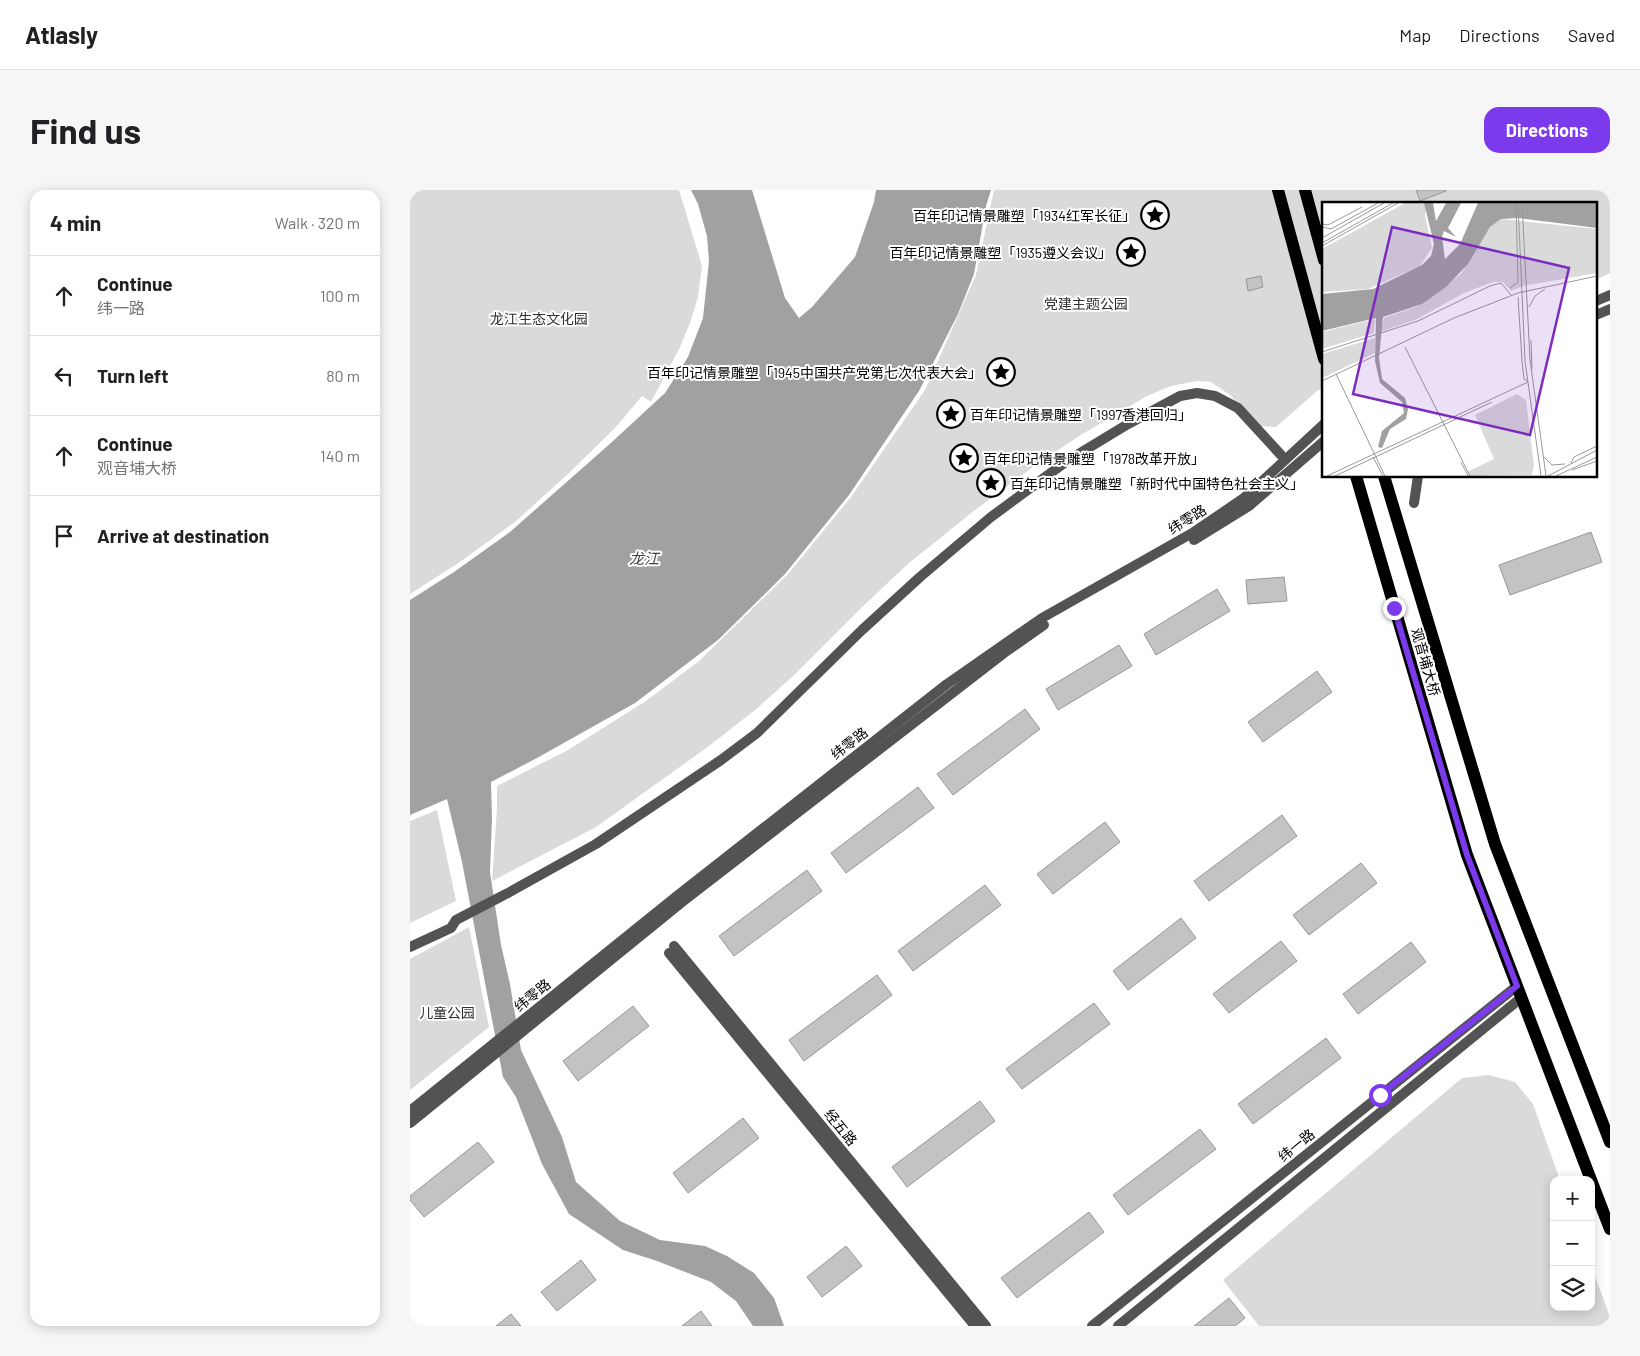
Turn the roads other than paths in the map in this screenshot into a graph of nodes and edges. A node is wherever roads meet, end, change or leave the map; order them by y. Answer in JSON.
{"nodes":[{"id":1,"x":1278,"y":190,"type":"edge"},
{"id":2,"x":1305,"y":190,"type":"edge"},
{"id":3,"x":1322,"y":253,"type":"edge"},
{"id":4,"x":1610,"y":295,"type":"edge"},
{"id":5,"x":1598,"y":300,"type":"edge"},
{"id":6,"x":1610,"y":309,"type":"edge"},
{"id":7,"x":1598,"y":314,"type":"edge"},
{"id":8,"x":1322,"y":352,"type":"edge"},
{"id":9,"x":1322,"y":426,"type":"edge"},
{"id":10,"x":1322,"y":443,"type":"edge"},
{"id":11,"x":1281,"y":455,"type":"dead end"},
{"id":12,"x":1357,"y":478,"type":"edge"},
{"id":13,"x":1385,"y":478,"type":"edge"},
{"id":14,"x":1418,"y":478,"type":"edge"},
{"id":15,"x":1414,"y":504,"type":"dead end"},
{"id":16,"x":410,"y":947,"type":"edge"},
{"id":17,"x":1519,"y":992,"type":"junction"},
{"id":18,"x":410,"y":1112,"type":"edge"},
{"id":19,"x":410,"y":1123,"type":"edge"},
{"id":20,"x":1610,"y":1142,"type":"edge"},
{"id":21,"x":1589,"y":1176,"type":"edge"},
{"id":22,"x":1595,"y":1190,"type":"edge"},
{"id":23,"x":1610,"y":1229,"type":"edge"},
{"id":24,"x":975,"y":1326,"type":"edge"},
{"id":25,"x":986,"y":1326,"type":"edge"},
{"id":26,"x":1092,"y":1326,"type":"edge"},
{"id":27,"x":1118,"y":1326,"type":"edge"}],
"edges":[{"from":1,"to":8,"type":"main road"},
{"from":2,"to":3,"type":"main road"},
{"from":4,"to":5,"type":"street"},
{"from":6,"to":7,"type":"street"},
{"from":9,"to":18,"type":"street","name":"纬零路"},
{"from":10,"to":19,"type":"street","name":"纬零路"},
{"from":11,"to":16,"type":"street"},
{"from":12,"to":17,"type":"main road","name":"观音埔大桥"},
{"from":13,"to":20,"type":"main road","name":"观音埔大桥"},
{"from":14,"to":15,"type":"street"},
{"from":17,"to":21,"type":"main road","name":"观音埔大桥"},
{"from":17,"to":26,"type":"street","name":"纬一路"},
{"from":17,"to":27,"type":"street","name":"纬一路"},
{"from":22,"to":23,"type":"main road","name":"观音埔大桥"},
{"from":24,"to":25,"type":"street","name":"经五路"}]}
